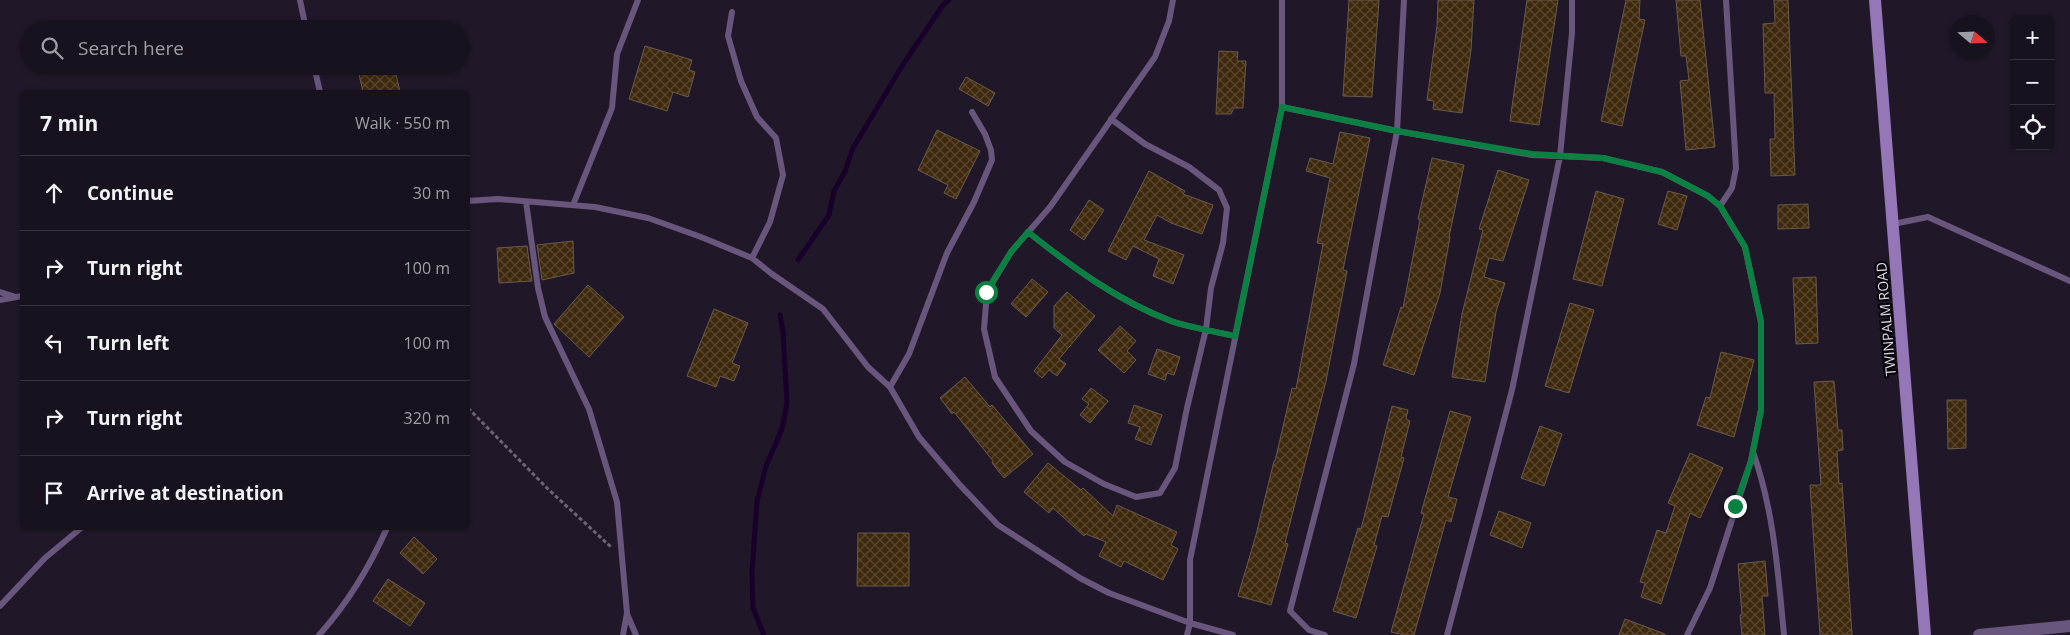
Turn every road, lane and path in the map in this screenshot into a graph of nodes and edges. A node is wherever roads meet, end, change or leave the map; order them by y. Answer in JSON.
{"nodes":[{"id":1,"x":300,"y":0,"type":"edge"},
{"id":2,"x":638,"y":0,"type":"edge"},
{"id":3,"x":1173,"y":0,"type":"edge"},
{"id":4,"x":1282,"y":0,"type":"edge"},
{"id":5,"x":1404,"y":0,"type":"edge"},
{"id":6,"x":1572,"y":0,"type":"edge"},
{"id":7,"x":1726,"y":0,"type":"edge"},
{"id":8,"x":1875,"y":0,"type":"edge"},
{"id":9,"x":732,"y":12,"type":"dead end"},
{"id":10,"x":304,"y":20,"type":"edge"},
{"id":11,"x":316,"y":75,"type":"edge"},
{"id":12,"x":320,"y":90,"type":"edge"},
{"id":13,"x":1282,"y":107,"type":"junction"},
{"id":14,"x":972,"y":112,"type":"dead end"},
{"id":15,"x":1111,"y":119,"type":"junction"},
{"id":16,"x":1397,"y":131,"type":"junction"},
{"id":17,"x":1560,"y":156,"type":"junction"},
{"id":18,"x":470,"y":201,"type":"edge"},
{"id":19,"x":526,"y":202,"type":"junction"},
{"id":20,"x":573,"y":206,"type":"junction"},
{"id":21,"x":1720,"y":206,"type":"junction"},
{"id":22,"x":1893,"y":224,"type":"junction"},
{"id":23,"x":1028,"y":232,"type":"junction"},
{"id":24,"x":752,"y":258,"type":"junction"},
{"id":25,"x":2070,"y":281,"type":"edge"},
{"id":26,"x":0,"y":292,"type":"edge"},
{"id":27,"x":14,"y":296,"type":"junction"},
{"id":28,"x":20,"y":296,"type":"edge"},
{"id":29,"x":0,"y":300,"type":"edge"},
{"id":30,"x":1206,"y":329,"type":"junction"},
{"id":31,"x":1235,"y":336,"type":"junction"},
{"id":32,"x":890,"y":387,"type":"junction"},
{"id":33,"x":470,"y":410,"type":"edge"},
{"id":34,"x":1753,"y":451,"type":"junction"},
{"id":35,"x":79,"y":530,"type":"edge"},
{"id":36,"x":386,"y":530,"type":"edge"},
{"id":37,"x":622,"y":558,"type":"junction"},
{"id":38,"x":0,"y":606,"type":"edge"},
{"id":39,"x":627,"y":613,"type":"junction"},
{"id":40,"x":1190,"y":623,"type":"junction"},
{"id":41,"x":2070,"y":626,"type":"edge"},
{"id":42,"x":319,"y":635,"type":"edge"},
{"id":43,"x":623,"y":635,"type":"edge"},
{"id":44,"x":636,"y":635,"type":"edge"},
{"id":45,"x":1187,"y":635,"type":"edge"},
{"id":46,"x":1233,"y":635,"type":"edge"},
{"id":47,"x":1325,"y":635,"type":"edge"},
{"id":48,"x":1447,"y":635,"type":"edge"},
{"id":49,"x":1687,"y":635,"type":"edge"},
{"id":50,"x":1784,"y":635,"type":"edge"},
{"id":51,"x":1926,"y":635,"type":"edge"},
{"id":52,"x":1979,"y":635,"type":"edge"}],
"edges":[{"from":1,"to":10,"type":"lane"},
{"from":2,"to":20,"type":"lane"},
{"from":3,"to":15,"type":"lane"},
{"from":4,"to":13,"type":"lane"},
{"from":5,"to":16,"type":"lane"},
{"from":6,"to":17,"type":"lane"},
{"from":7,"to":21,"type":"lane"},
{"from":8,"to":22,"type":"main road","name":"TWINPALM ROAD"},
{"from":9,"to":24,"type":"lane"},
{"from":11,"to":12,"type":"lane"},
{"from":13,"to":16,"type":"lane"},
{"from":13,"to":31,"type":"lane"},
{"from":14,"to":32,"type":"lane"},
{"from":15,"to":23,"type":"lane"},
{"from":15,"to":30,"type":"lane"},
{"from":16,"to":17,"type":"lane"},
{"from":16,"to":47,"type":"lane"},
{"from":17,"to":21,"type":"lane"},
{"from":17,"to":48,"type":"lane"},
{"from":18,"to":19,"type":"lane"},
{"from":19,"to":20,"type":"lane"},
{"from":19,"to":37,"type":"lane"},
{"from":20,"to":24,"type":"lane"},
{"from":21,"to":34,"type":"lane"},
{"from":22,"to":25,"type":"lane"},
{"from":22,"to":51,"type":"main road","name":"TWINPALM ROAD"},
{"from":23,"to":30,"type":"lane"},
{"from":23,"to":30,"type":"lane"},
{"from":24,"to":32,"type":"lane"},
{"from":26,"to":27,"type":"lane"},
{"from":27,"to":28,"type":"lane"},
{"from":27,"to":29,"type":"lane"},
{"from":30,"to":31,"type":"lane"},
{"from":31,"to":40,"type":"lane"},
{"from":32,"to":40,"type":"lane"},
{"from":33,"to":37,"type":"path"},
{"from":34,"to":49,"type":"lane"},
{"from":34,"to":50,"type":"lane"},
{"from":35,"to":38,"type":"lane"},
{"from":36,"to":42,"type":"lane"},
{"from":37,"to":39,"type":"lane"},
{"from":39,"to":43,"type":"lane"},
{"from":39,"to":44,"type":"lane"},
{"from":40,"to":45,"type":"lane"},
{"from":40,"to":46,"type":"lane"},
{"from":41,"to":52,"type":"street"}]}
